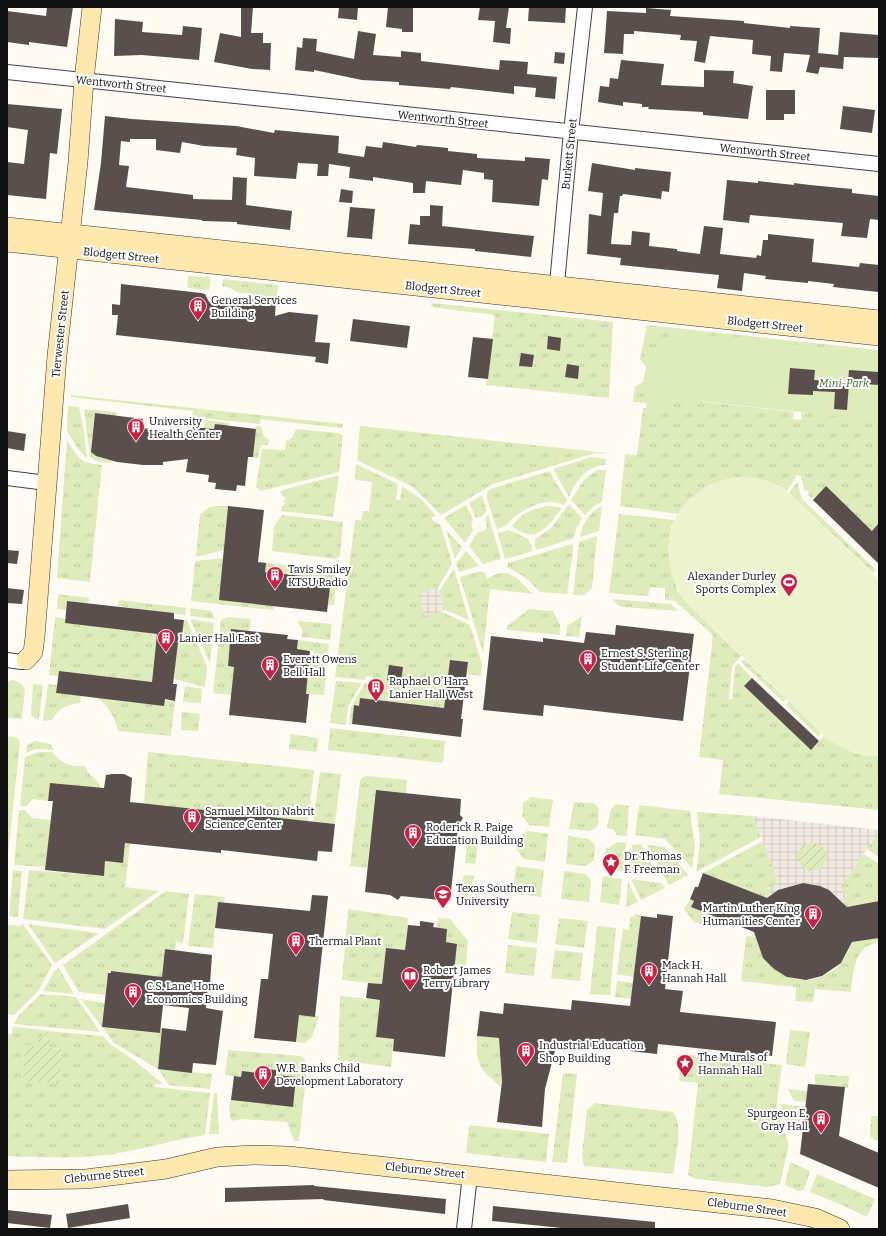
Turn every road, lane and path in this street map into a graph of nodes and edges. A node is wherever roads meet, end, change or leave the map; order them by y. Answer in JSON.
{"nodes":[{"id":1,"x":92,"y":7,"type":"edge"},
{"id":2,"x":586,"y":7,"type":"edge"},
{"id":3,"x":7,"y":72,"type":"edge"},
{"id":4,"x":84,"y":80,"type":"junction"},
{"id":5,"x":571,"y":132,"type":"junction"},
{"id":6,"x":879,"y":164,"type":"edge"},
{"id":7,"x":7,"y":228,"type":"edge"},
{"id":8,"x":7,"y":242,"type":"edge"},
{"id":9,"x":70,"y":242,"type":"junction"},
{"id":10,"x":556,"y":294,"type":"junction"},
{"id":11,"x":879,"y":320,"type":"edge"},
{"id":12,"x":850,"y":325,"type":"junction"},
{"id":13,"x":879,"y":336,"type":"edge"},
{"id":14,"x":7,"y":478,"type":"edge"},
{"id":15,"x":47,"y":483,"type":"junction"},
{"id":16,"x":7,"y":660,"type":"edge"},
{"id":17,"x":26,"y":660,"type":"joint"},
{"id":18,"x":470,"y":1175,"type":"junction"},
{"id":19,"x":7,"y":1180,"type":"edge"},
{"id":20,"x":464,"y":1229,"type":"edge"},
{"id":21,"x":840,"y":1229,"type":"edge"}],
"edges":[{"from":1,"to":4,"type":"main road","name":"Tierwester Street"},
{"from":2,"to":5,"type":"street","name":"Burkett Street"},
{"from":3,"to":4,"type":"street","name":"Wentworth Street"},
{"from":4,"to":5,"type":"street","name":"Wentworth Street"},
{"from":4,"to":9,"type":"main road","name":"Tierwester Street"},
{"from":5,"to":6,"type":"street","name":"Wentworth Street"},
{"from":5,"to":10,"type":"street","name":"Burkett Street"},
{"from":7,"to":9,"type":"main road","name":"Blodgett Street"},
{"from":8,"to":9,"type":"main road","name":"Blodgett Street"},
{"from":9,"to":10,"type":"main road","name":"Blodgett Street"},
{"from":9,"to":15,"type":"main road","name":"Tierwester Street"},
{"from":10,"to":12,"type":"main road","name":"Blodgett Street"},
{"from":11,"to":12,"type":"main road","name":"Blodgett Street"},
{"from":12,"to":13,"type":"main road","name":"Blodgett Street"},
{"from":14,"to":15,"type":"street"},
{"from":15,"to":17,"type":"main road","name":"Tierwester Street"},
{"from":16,"to":17,"type":"street"},
{"from":18,"to":19,"type":"main road","name":"Cleburne Street"},
{"from":18,"to":20,"type":"street"},
{"from":18,"to":21,"type":"main road","name":"Cleburne Street"}]}
